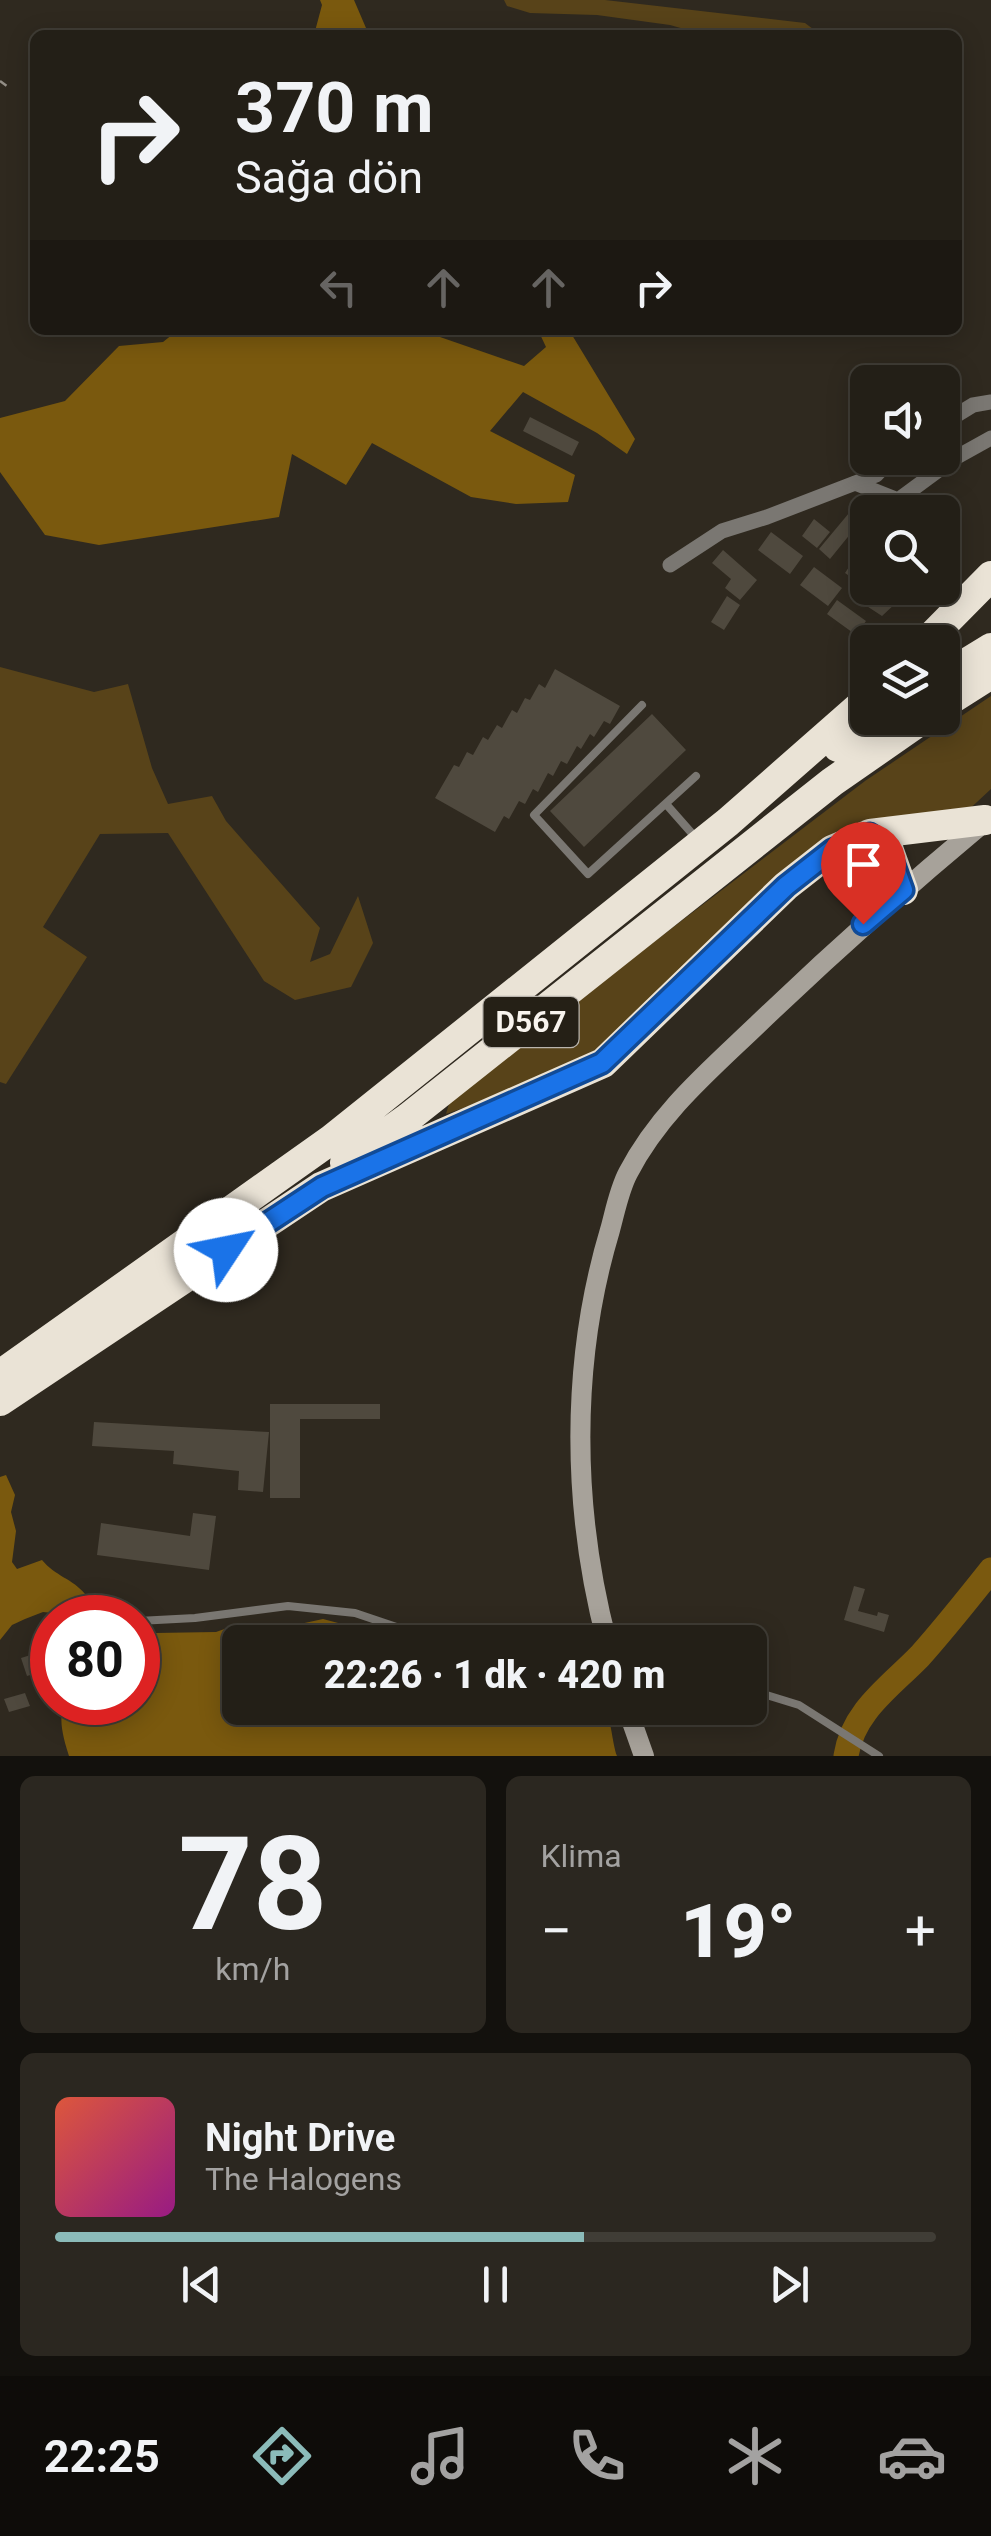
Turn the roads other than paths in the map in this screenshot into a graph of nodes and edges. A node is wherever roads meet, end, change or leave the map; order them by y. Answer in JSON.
{"nodes":[{"id":1,"x":991,"y":402,"type":"edge"},
{"id":2,"x":960,"y":414,"type":"edge"},
{"id":3,"x":991,"y":438,"type":"edge"},
{"id":4,"x":876,"y":475,"type":"edge"},
{"id":5,"x":855,"y":483,"type":"junction"},
{"id":6,"x":670,"y":565,"type":"dead end"},
{"id":7,"x":991,"y":576,"type":"edge"},
{"id":8,"x":943,"y":625,"type":"edge"},
{"id":9,"x":991,"y":648,"type":"edge"},
{"id":10,"x":960,"y":667,"type":"edge"},
{"id":11,"x":991,"y":674,"type":"edge"},
{"id":12,"x":960,"y":694,"type":"edge"},
{"id":13,"x":642,"y":705,"type":"dead end"},
{"id":14,"x":850,"y":716,"type":"edge"},
{"id":15,"x":857,"y":735,"type":"edge"},
{"id":16,"x":900,"y":735,"type":"edge"},
{"id":17,"x":696,"y":776,"type":"dead end"},
{"id":18,"x":666,"y":804,"type":"junction"},
{"id":19,"x":988,"y":817,"type":"edge"},
{"id":20,"x":728,"y":822,"type":"junction"},
{"id":21,"x":870,"y":834,"type":"junction"},
{"id":22,"x":701,"y":844,"type":"junction"},
{"id":23,"x":903,"y":890,"type":"junction"},
{"id":24,"x":130,"y":1314,"type":"junction"},
{"id":25,"x":0,"y":1375,"type":"edge"},
{"id":26,"x":0,"y":1401,"type":"edge"},
{"id":27,"x":160,"y":1620,"type":"edge"},
{"id":28,"x":389,"y":1625,"type":"edge"},
{"id":29,"x":602,"y":1625,"type":"edge"},
{"id":30,"x":767,"y":1695,"type":"edge"},
{"id":31,"x":633,"y":1725,"type":"edge"},
{"id":32,"x":644,"y":1756,"type":"edge"},
{"id":33,"x":878,"y":1756,"type":"edge"}],
"edges":[{"from":1,"to":2,"type":"street"},
{"from":3,"to":5,"type":"street"},
{"from":4,"to":5,"type":"street"},
{"from":5,"to":6,"type":"street"},
{"from":7,"to":8,"type":"highway"},
{"from":9,"to":10,"type":"highway"},
{"from":11,"to":12,"type":"highway"},
{"from":13,"to":18,"type":"lane"},
{"from":14,"to":20,"type":"highway"},
{"from":15,"to":20,"type":"highway","number":"D567"},
{"from":16,"to":24,"type":"highway","number":"D567"},
{"from":17,"to":18,"type":"lane"},
{"from":18,"to":22,"type":"lane"},
{"from":19,"to":21,"type":"highway"},
{"from":19,"to":23,"type":"street"},
{"from":20,"to":22,"type":"highway","number":"D567"},
{"from":21,"to":23,"type":"highway"},
{"from":21,"to":24,"type":"highway"},
{"from":22,"to":25,"type":"highway","number":"D567"},
{"from":23,"to":29,"type":"street"},
{"from":24,"to":26,"type":"highway","number":"D567"},
{"from":27,"to":28,"type":"lane"},
{"from":30,"to":33,"type":"lane"},
{"from":31,"to":32,"type":"street"}]}
